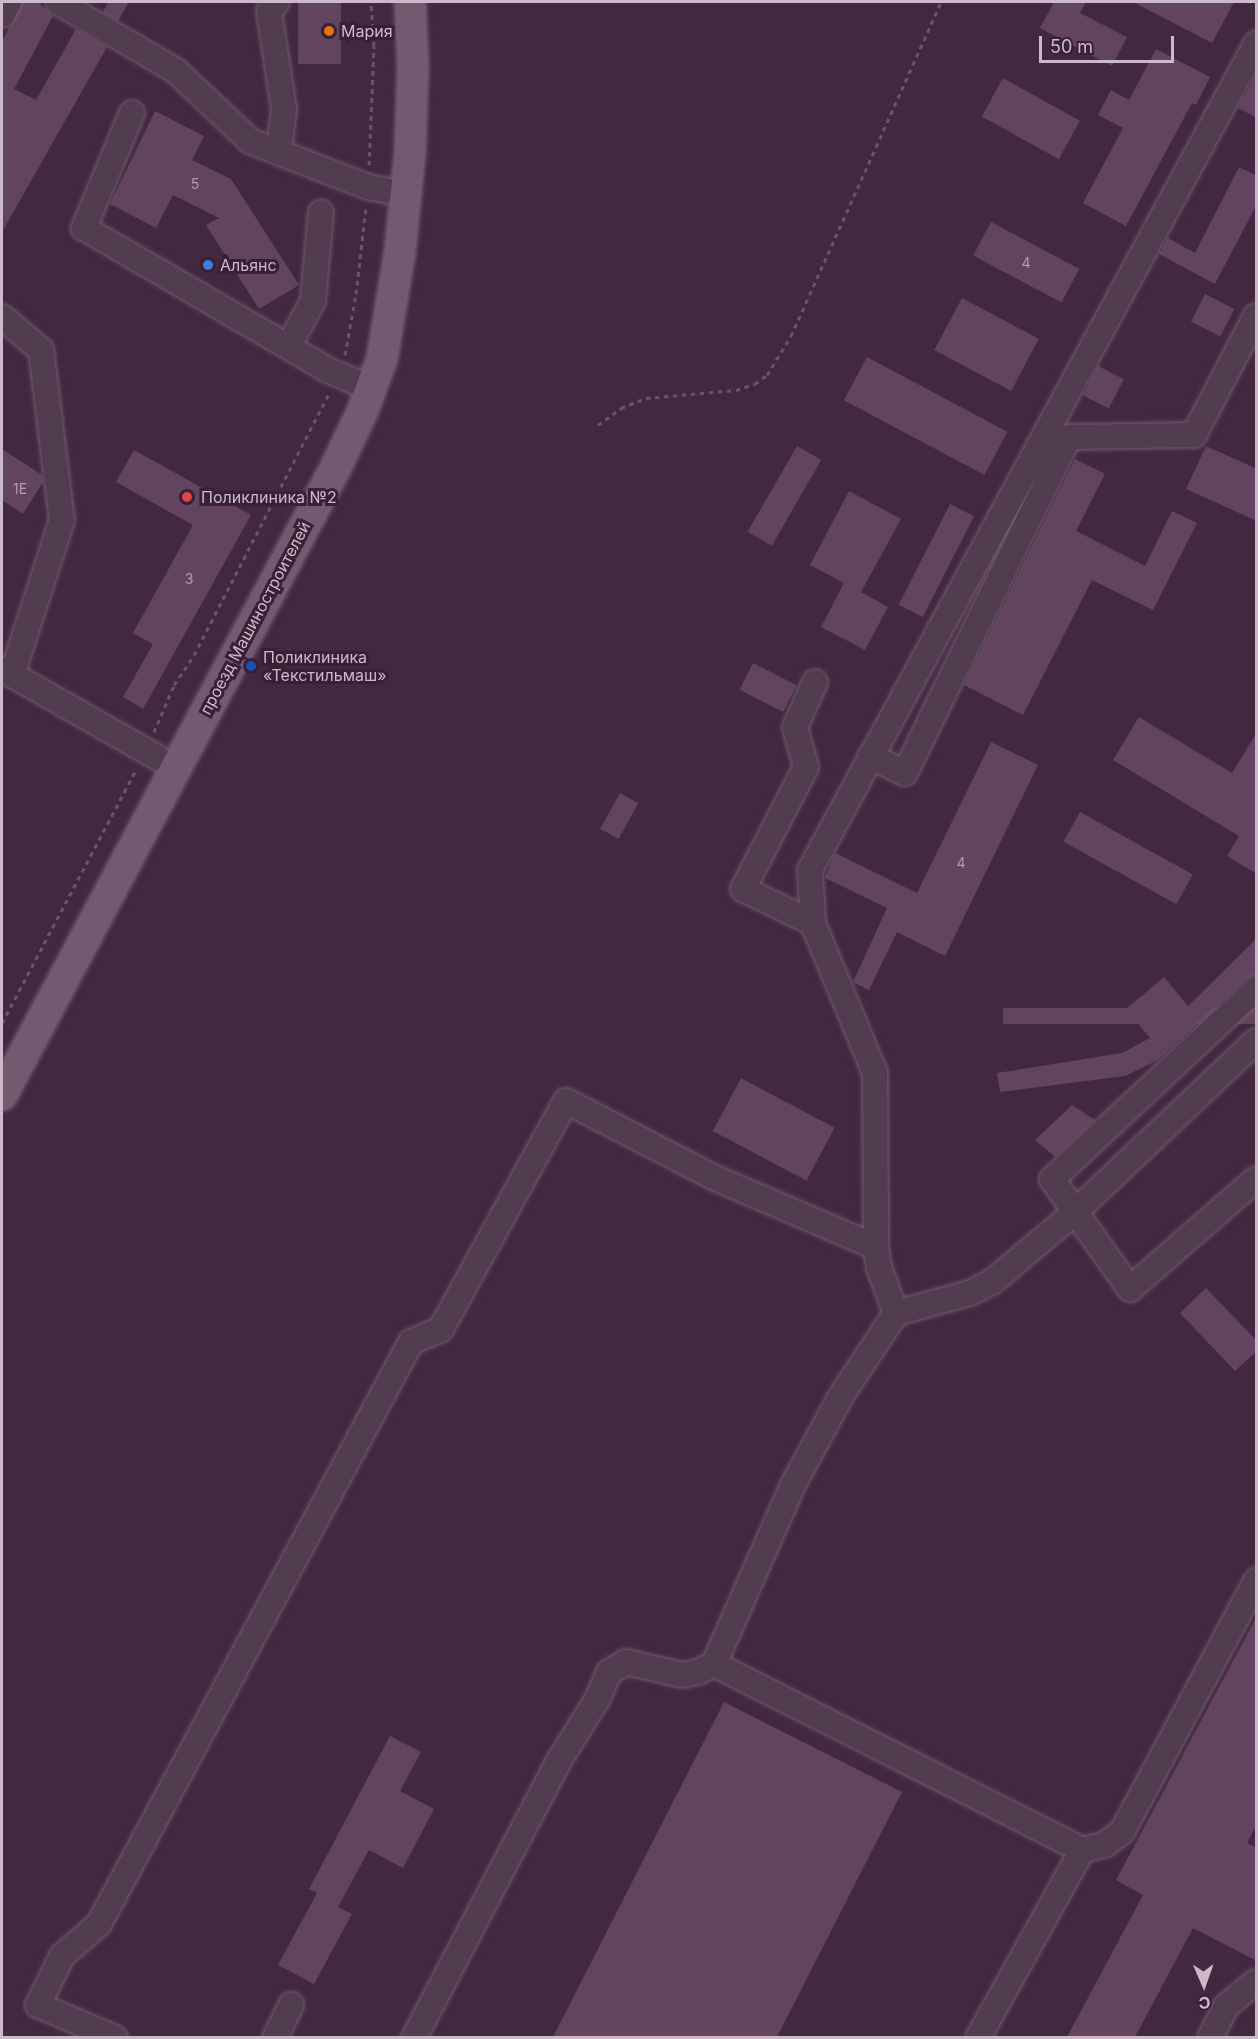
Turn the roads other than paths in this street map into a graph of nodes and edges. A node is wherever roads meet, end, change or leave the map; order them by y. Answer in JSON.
{"nodes":[{"id":1,"x":9,"y":2,"type":"edge"},
{"id":2,"x":58,"y":2,"type":"edge"},
{"id":3,"x":391,"y":2,"type":"edge"},
{"id":4,"x":410,"y":2,"type":"edge"},
{"id":5,"x":266,"y":5,"type":"edge"},
{"id":6,"x":2,"y":15,"type":"edge"},
{"id":7,"x":1257,"y":44,"type":"edge"},
{"id":8,"x":132,"y":113,"type":"dead end"},
{"id":9,"x":279,"y":153,"type":"junction"},
{"id":10,"x":378,"y":189,"type":"junction"},
{"id":11,"x":321,"y":212,"type":"dead end"},
{"id":12,"x":1257,"y":315,"type":"edge"},
{"id":13,"x":2,"y":317,"type":"edge"},
{"id":14,"x":289,"y":345,"type":"junction"},
{"id":15,"x":348,"y":378,"type":"junction"},
{"id":16,"x":7,"y":672,"type":"edge"},
{"id":17,"x":815,"y":682,"type":"dead end"},
{"id":18,"x":870,"y":756,"type":"junction"},
{"id":19,"x":159,"y":759,"type":"junction"},
{"id":20,"x":813,"y":923,"type":"junction"},
{"id":21,"x":1257,"y":989,"type":"edge"},
{"id":22,"x":1257,"y":1041,"type":"edge"},
{"id":23,"x":2,"y":1057,"type":"edge"},
{"id":24,"x":2,"y":1095,"type":"edge"},
{"id":25,"x":1257,"y":1179,"type":"edge"},
{"id":26,"x":1074,"y":1213,"type":"junction"},
{"id":27,"x":876,"y":1247,"type":"junction"},
{"id":28,"x":896,"y":1313,"type":"junction"},
{"id":29,"x":1257,"y":1581,"type":"edge"},
{"id":30,"x":714,"y":1664,"type":"junction"},
{"id":31,"x":1082,"y":1850,"type":"junction"},
{"id":32,"x":1257,"y":1982,"type":"edge"},
{"id":33,"x":291,"y":2005,"type":"dead end"},
{"id":34,"x":115,"y":2037,"type":"edge"},
{"id":35,"x":275,"y":2037,"type":"edge"},
{"id":36,"x":414,"y":2037,"type":"edge"},
{"id":37,"x":978,"y":2037,"type":"edge"},
{"id":38,"x":1210,"y":2037,"type":"edge"}],
"edges":[{"from":1,"to":6,"type":"lane"},
{"from":2,"to":9,"type":"lane"},
{"from":3,"to":10,"type":"main road","name":"проезд Машиностроителей"},
{"from":4,"to":19,"type":"main road","name":"проезд Машиностроителей"},
{"from":5,"to":9,"type":"lane"},
{"from":7,"to":18,"type":"lane"},
{"from":8,"to":14,"type":"lane"},
{"from":9,"to":10,"type":"lane"},
{"from":10,"to":15,"type":"main road","name":"проезд Машиностроителей"},
{"from":11,"to":14,"type":"lane"},
{"from":12,"to":18,"type":"lane"},
{"from":13,"to":16,"type":"lane"},
{"from":14,"to":15,"type":"lane"},
{"from":15,"to":19,"type":"main road","name":"проезд Машиностроителей"},
{"from":16,"to":19,"type":"lane"},
{"from":17,"to":20,"type":"lane"},
{"from":18,"to":20,"type":"lane"},
{"from":19,"to":23,"type":"main road","name":"проезд Машиностроителей"},
{"from":19,"to":24,"type":"main road","name":"проезд Машиностроителей"},
{"from":20,"to":27,"type":"lane"},
{"from":21,"to":26,"type":"lane"},
{"from":22,"to":26,"type":"lane"},
{"from":25,"to":26,"type":"lane"},
{"from":26,"to":28,"type":"lane"},
{"from":27,"to":28,"type":"lane"},
{"from":27,"to":34,"type":"lane"},
{"from":28,"to":30,"type":"lane"},
{"from":29,"to":31,"type":"lane"},
{"from":30,"to":31,"type":"lane"},
{"from":30,"to":36,"type":"lane"},
{"from":31,"to":37,"type":"lane"},
{"from":32,"to":38,"type":"lane"},
{"from":33,"to":35,"type":"lane"}]}
